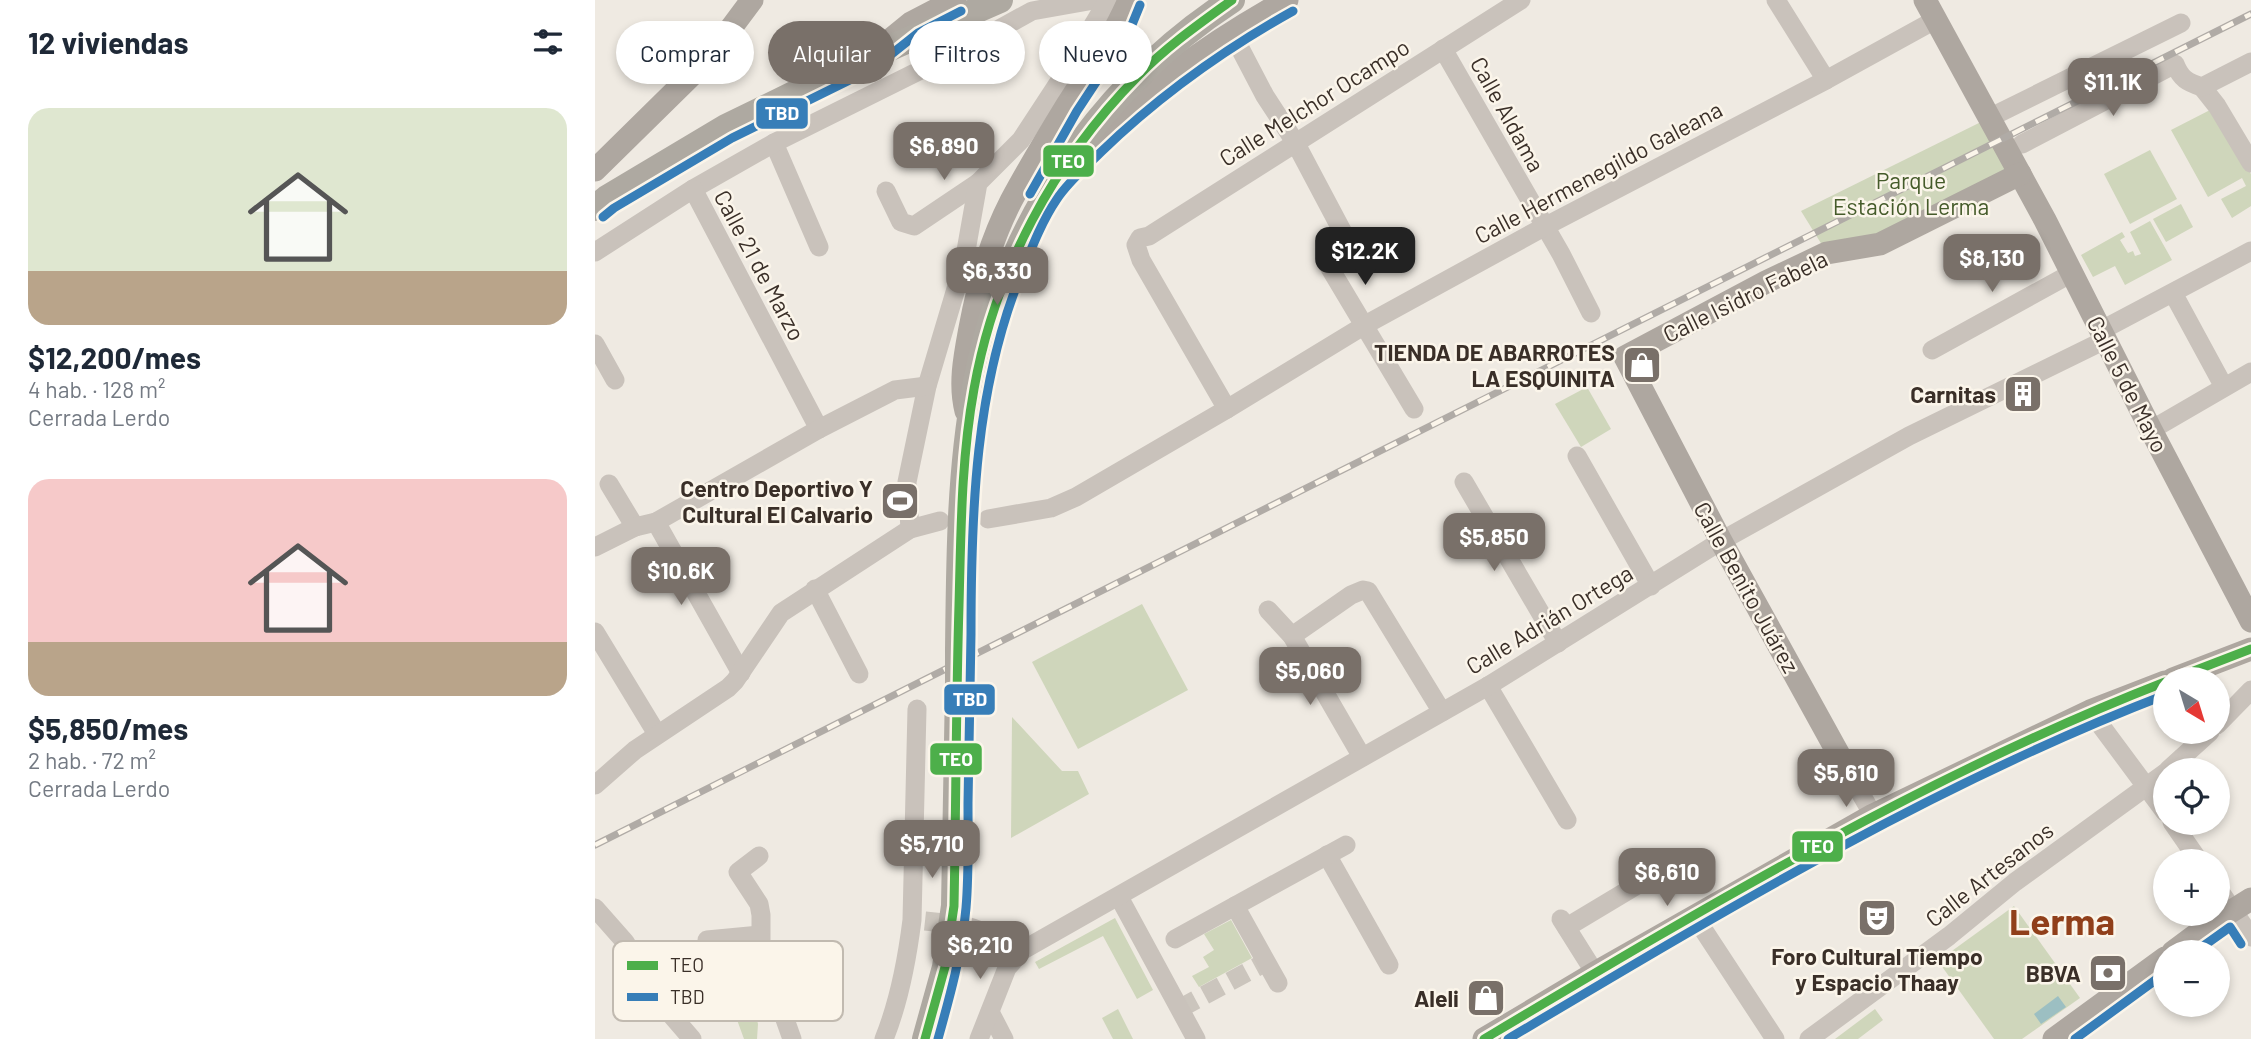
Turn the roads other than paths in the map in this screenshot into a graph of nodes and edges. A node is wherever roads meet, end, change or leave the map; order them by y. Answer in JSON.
{"nodes":[{"id":1,"x":752,"y":0,"type":"edge"},
{"id":2,"x":955,"y":0,"type":"edge"},
{"id":3,"x":1000,"y":0,"type":"edge"},
{"id":4,"x":1094,"y":0,"type":"edge"},
{"id":5,"x":1108,"y":0,"type":"edge"},
{"id":6,"x":1129,"y":0,"type":"edge"},
{"id":7,"x":1232,"y":0,"type":"edge"},
{"id":8,"x":1287,"y":0,"type":"edge"},
{"id":9,"x":1521,"y":0,"type":"edge"},
{"id":10,"x":1776,"y":0,"type":"edge"},
{"id":11,"x":1930,"y":10,"type":"edge"},
{"id":12,"x":2181,"y":23,"type":"dead end"},
{"id":13,"x":1232,"y":33,"type":"junction"},
{"id":14,"x":895,"y":36,"type":"edge"},
{"id":15,"x":895,"y":46,"type":"edge"},
{"id":16,"x":1443,"y":49,"type":"junction"},
{"id":17,"x":2251,"y":62,"type":"edge"},
{"id":18,"x":1826,"y":80,"type":"junction"},
{"id":19,"x":814,"y":84,"type":"edge"},
{"id":20,"x":2202,"y":87,"type":"junction"},
{"id":21,"x":1989,"y":118,"type":"junction"},
{"id":22,"x":1295,"y":142,"type":"junction"},
{"id":23,"x":773,"y":143,"type":"junction"},
{"id":24,"x":2022,"y":144,"type":"dead end"},
{"id":25,"x":2251,"y":163,"type":"edge"},
{"id":26,"x":595,"y":170,"type":"edge"},
{"id":27,"x":2020,"y":174,"type":"junction"},
{"id":28,"x":978,"y":183,"type":"junction"},
{"id":29,"x":693,"y":189,"type":"junction"},
{"id":30,"x":1048,"y":190,"type":"junction"},
{"id":31,"x":886,"y":191,"type":"dead end"},
{"id":32,"x":595,"y":208,"type":"edge"},
{"id":33,"x":1544,"y":227,"type":"junction"},
{"id":34,"x":819,"y":247,"type":"dead end"},
{"id":35,"x":595,"y":252,"type":"edge"},
{"id":36,"x":2248,"y":259,"type":"edge"},
{"id":37,"x":2072,"y":273,"type":"junction"},
{"id":38,"x":2173,"y":293,"type":"junction"},
{"id":39,"x":1591,"y":313,"type":"dead end"},
{"id":40,"x":1365,"y":325,"type":"junction"},
{"id":41,"x":2102,"y":335,"type":"junction"},
{"id":42,"x":595,"y":344,"type":"edge"},
{"id":43,"x":1932,"y":350,"type":"dead end"},
{"id":44,"x":1625,"y":357,"type":"joint"},
{"id":45,"x":2251,"y":372,"type":"edge"},
{"id":46,"x":615,"y":380,"type":"dead end"},
{"id":47,"x":927,"y":386,"type":"junction"},
{"id":48,"x":2224,"y":387,"type":"junction"},
{"id":49,"x":1227,"y":409,"type":"junction"},
{"id":50,"x":1414,"y":409,"type":"dead end"},
{"id":51,"x":969,"y":423,"type":"junction"},
{"id":52,"x":819,"y":429,"type":"junction"},
{"id":53,"x":2151,"y":430,"type":"junction"},
{"id":54,"x":1577,"y":456,"type":"dead end"},
{"id":55,"x":1464,"y":482,"type":"dead end"},
{"id":56,"x":609,"y":484,"type":"dead end"},
{"id":57,"x":988,"y":519,"type":"dead end"},
{"id":58,"x":940,"y":521,"type":"dead end"},
{"id":59,"x":656,"y":522,"type":"junction"},
{"id":60,"x":635,"y":527,"type":"junction"},
{"id":61,"x":910,"y":529,"type":"junction"},
{"id":62,"x":1721,"y":541,"type":"junction"},
{"id":63,"x":595,"y":547,"type":"edge"},
{"id":64,"x":1651,"y":586,"type":"junction"},
{"id":65,"x":815,"y":589,"type":"junction"},
{"id":66,"x":1268,"y":610,"type":"dead end"},
{"id":67,"x":2251,"y":621,"type":"edge"},
{"id":68,"x":595,"y":632,"type":"edge"},
{"id":69,"x":1292,"y":636,"type":"junction"},
{"id":70,"x":1558,"y":643,"type":"junction"},
{"id":71,"x":2251,"y":649,"type":"edge"},
{"id":72,"x":2204,"y":667,"type":"edge"},
{"id":73,"x":741,"y":673,"type":"junction"},
{"id":74,"x":859,"y":674,"type":"dead end"},
{"id":75,"x":1488,"y":686,"type":"junction"},
{"id":76,"x":2153,"y":687,"type":"edge"},
{"id":77,"x":2251,"y":690,"type":"edge"},
{"id":78,"x":917,"y":709,"type":"dead end"},
{"id":79,"x":2090,"y":711,"type":"junction"},
{"id":80,"x":1442,"y":712,"type":"junction"},
{"id":81,"x":2230,"y":712,"type":"edge"},
{"id":82,"x":657,"y":734,"type":"junction"},
{"id":83,"x":2197,"y":744,"type":"edge"},
{"id":84,"x":1362,"y":757,"type":"junction"},
{"id":85,"x":2181,"y":758,"type":"edge"},
{"id":86,"x":1854,"y":782,"type":"joint"},
{"id":87,"x":2153,"y":782,"type":"edge"},
{"id":88,"x":595,"y":785,"type":"edge"},
{"id":89,"x":2147,"y":787,"type":"junction"},
{"id":90,"x":2153,"y":795,"type":"edge"},
{"id":91,"x":1873,"y":816,"type":"junction"},
{"id":92,"x":1567,"y":820,"type":"dead end"},
{"id":93,"x":1346,"y":845,"type":"dead end"},
{"id":94,"x":1327,"y":855,"type":"junction"},
{"id":95,"x":759,"y":856,"type":"dead end"},
{"id":96,"x":1642,"y":881,"type":"dead end"},
{"id":97,"x":1119,"y":897,"type":"junction"},
{"id":98,"x":2242,"y":904,"type":"edge"},
{"id":99,"x":1235,"y":906,"type":"junction"},
{"id":100,"x":595,"y":908,"type":"edge"},
{"id":101,"x":1695,"y":917,"type":"junction"},
{"id":102,"x":966,"y":926,"type":"tunnel mouth"},
{"id":103,"x":760,"y":935,"type":"junction"},
{"id":104,"x":2251,"y":937,"type":"edge"},
{"id":105,"x":1175,"y":939,"type":"dead end"},
{"id":106,"x":707,"y":940,"type":"dead end"},
{"id":107,"x":2190,"y":940,"type":"edge"},
{"id":108,"x":624,"y":941,"type":"edge"},
{"id":109,"x":760,"y":941,"type":"edge"},
{"id":110,"x":1019,"y":954,"type":"junction"},
{"id":111,"x":1389,"y":965,"type":"dead end"},
{"id":112,"x":2153,"y":967,"type":"edge"},
{"id":113,"x":1595,"y":973,"type":"junction"},
{"id":114,"x":1278,"y":983,"type":"dead end"},
{"id":115,"x":990,"y":1012,"type":"junction"},
{"id":116,"x":676,"y":1021,"type":"edge"},
{"id":117,"x":786,"y":1021,"type":"edge"},
{"id":118,"x":692,"y":1039,"type":"edge"},
{"id":119,"x":792,"y":1039,"type":"edge"},
{"id":120,"x":884,"y":1039,"type":"edge"},
{"id":121,"x":925,"y":1039,"type":"edge"},
{"id":122,"x":979,"y":1039,"type":"edge"},
{"id":123,"x":1004,"y":1039,"type":"edge"},
{"id":124,"x":1196,"y":1039,"type":"edge"},
{"id":125,"x":1484,"y":1039,"type":"edge"},
{"id":126,"x":1775,"y":1039,"type":"edge"},
{"id":127,"x":1809,"y":1039,"type":"edge"},
{"id":128,"x":2054,"y":1039,"type":"edge"}],
"edges":[{"from":1,"to":26,"type":"main road"},
{"from":2,"to":14,"type":"main road"},
{"from":3,"to":15,"type":"highway"},
{"from":4,"to":23,"type":"street"},
{"from":5,"to":28,"type":"street"},
{"from":6,"to":51,"type":"main road"},
{"from":7,"to":30,"type":"highway"},
{"from":8,"to":13,"type":"main road"},
{"from":9,"to":16,"type":"street","name":"Calle Melchor Ocampo"},
{"from":10,"to":18,"type":"street"},
{"from":11,"to":18,"type":"street","name":"Calle Hermenegildo Galeana"},
{"from":11,"to":21,"type":"main road","name":"Calle 5 de Mayo"},
{"from":12,"to":21,"type":"street"},
{"from":13,"to":22,"type":"street"},
{"from":13,"to":30,"type":"main road"},
{"from":16,"to":22,"type":"street","name":"Calle Melchor Ocampo"},
{"from":16,"to":33,"type":"street","name":"Calle Aldama"},
{"from":17,"to":20,"type":"street"},
{"from":18,"to":33,"type":"street","name":"Calle Hermenegildo Galeana"},
{"from":19,"to":32,"type":"highway"},
{"from":20,"to":24,"type":"street"},
{"from":20,"to":25,"type":"street"},
{"from":21,"to":27,"type":"main road","name":"Calle 5 de Mayo"},
{"from":22,"to":40,"type":"street"},
{"from":22,"to":49,"type":"street","name":"Calle Melchor Ocampo"},
{"from":23,"to":29,"type":"street"},
{"from":23,"to":34,"type":"street"},
{"from":27,"to":37,"type":"main road","name":"Calle 5 de Mayo"},
{"from":27,"to":44,"type":"main road","name":"Calle Isidro Fabela"},
{"from":28,"to":31,"type":"street"},
{"from":28,"to":47,"type":"street"},
{"from":29,"to":35,"type":"street","name":"Calle 21 de Marzo"},
{"from":29,"to":52,"type":"street","name":"Calle 21 de Marzo"},
{"from":30,"to":51,"type":"highway"},
{"from":33,"to":39,"type":"street","name":"Calle Aldama"},
{"from":33,"to":40,"type":"street","name":"Calle Hermenegildo Galeana"},
{"from":36,"to":38,"type":"street","name":"Calle Adrián Ortega"},
{"from":37,"to":41,"type":"main road","name":"Calle 5 de Mayo"},
{"from":37,"to":43,"type":"street"},
{"from":38,"to":41,"type":"street","name":"Calle Adrián Ortega"},
{"from":38,"to":48,"type":"street"},
{"from":40,"to":49,"type":"street","name":"Calle Hermenegildo Galeana"},
{"from":40,"to":50,"type":"street"},
{"from":41,"to":53,"type":"main road","name":"Calle 5 de Mayo"},
{"from":41,"to":62,"type":"street","name":"Calle Adrián Ortega"},
{"from":42,"to":46,"type":"street"},
{"from":44,"to":62,"type":"main road","name":"Calle Benito Juárez"},
{"from":45,"to":48,"type":"street"},
{"from":47,"to":52,"type":"street"},
{"from":47,"to":61,"type":"street"},
{"from":48,"to":53,"type":"street"},
{"from":49,"to":57,"type":"street","name":"Calle Hermenegildo Galeana"},
{"from":51,"to":121,"type":"highway","bridge":true},
{"from":52,"to":59,"type":"street"},
{"from":53,"to":67,"type":"main road","name":"Calle 5 de Mayo"},
{"from":54,"to":64,"type":"street"},
{"from":55,"to":70,"type":"street"},
{"from":56,"to":60,"type":"street"},
{"from":58,"to":61,"type":"street"},
{"from":59,"to":60,"type":"street"},
{"from":59,"to":73,"type":"street"},
{"from":60,"to":63,"type":"street"},
{"from":61,"to":65,"type":"street"},
{"from":62,"to":64,"type":"street","name":"Calle Adrián Ortega"},
{"from":62,"to":86,"type":"main road","name":"Calle Benito Juárez"},
{"from":64,"to":70,"type":"street","name":"Calle Adrián Ortega"},
{"from":65,"to":73,"type":"street"},
{"from":65,"to":74,"type":"street"},
{"from":66,"to":69,"type":"street"},
{"from":68,"to":82,"type":"street"},
{"from":69,"to":80,"type":"street"},
{"from":69,"to":84,"type":"street"},
{"from":70,"to":75,"type":"street","name":"Calle Adrián Ortega"},
{"from":71,"to":72,"type":"main road"},
{"from":73,"to":82,"type":"street"},
{"from":75,"to":80,"type":"street","name":"Calle Adrián Ortega"},
{"from":75,"to":92,"type":"street"},
{"from":76,"to":79,"type":"main road"},
{"from":77,"to":81,"type":"street"},
{"from":78,"to":120,"type":"street"},
{"from":79,"to":89,"type":"street"},
{"from":79,"to":91,"type":"main road"},
{"from":80,"to":84,"type":"street","name":"Calle Adrián Ortega"},
{"from":82,"to":88,"type":"street"},
{"from":83,"to":85,"type":"street","name":"Calle Artesanos"},
{"from":84,"to":97,"type":"street","name":"Calle Adrián Ortega"},
{"from":86,"to":91,"type":"street","name":"Calle Benito Juárez"},
{"from":87,"to":89,"type":"street","name":"Calle Artesanos"},
{"from":89,"to":90,"type":"street"},
{"from":89,"to":127,"type":"street","name":"Calle Artesanos"},
{"from":91,"to":101,"type":"main road"},
{"from":93,"to":94,"type":"street"},
{"from":94,"to":99,"type":"street"},
{"from":94,"to":111,"type":"street"},
{"from":95,"to":103,"type":"street"},
{"from":96,"to":113,"type":"street"},
{"from":97,"to":110,"type":"street","name":"Calle Adrián Ortega"},
{"from":97,"to":124,"type":"street"},
{"from":98,"to":104,"type":"street"},
{"from":98,"to":107,"type":"main road"},
{"from":99,"to":105,"type":"street"},
{"from":99,"to":114,"type":"street"},
{"from":100,"to":108,"type":"street"},
{"from":101,"to":113,"type":"main road"},
{"from":101,"to":126,"type":"street"},
{"from":102,"to":110,"type":"street"},
{"from":103,"to":106,"type":"street"},
{"from":103,"to":109,"type":"street"},
{"from":110,"to":115,"type":"street"},
{"from":112,"to":128,"type":"main road"},
{"from":113,"to":125,"type":"main road"},
{"from":115,"to":122,"type":"street"},
{"from":115,"to":123,"type":"street"},
{"from":116,"to":118,"type":"street"},
{"from":117,"to":119,"type":"street"}]}
